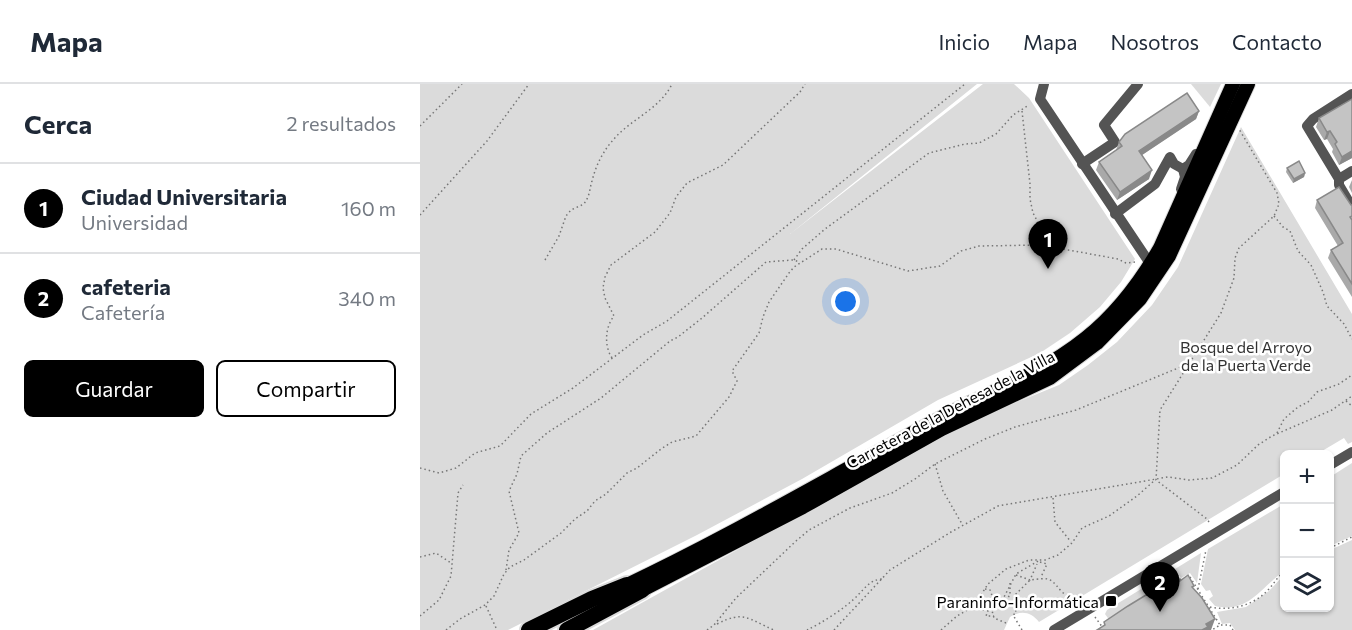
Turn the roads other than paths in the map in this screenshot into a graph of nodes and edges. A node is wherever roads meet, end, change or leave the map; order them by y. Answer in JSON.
{"nodes":[{"id":1,"x":1044,"y":84,"type":"edge"},
{"id":2,"x":1138,"y":84,"type":"edge"},
{"id":3,"x":1233,"y":84,"type":"edge"},
{"id":4,"x":1248,"y":84,"type":"edge"},
{"id":5,"x":1352,"y":94,"type":"edge"},
{"id":6,"x":1222,"y":110,"type":"junction"},
{"id":7,"x":1082,"y":164,"type":"junction"},
{"id":8,"x":1183,"y":169,"type":"junction"},
{"id":9,"x":1352,"y":171,"type":"edge"},
{"id":10,"x":1339,"y":179,"type":"junction"},
{"id":11,"x":1352,"y":207,"type":"edge"},
{"id":12,"x":1115,"y":214,"type":"junction"},
{"id":13,"x":1160,"y":248,"type":"junction"},
{"id":14,"x":1145,"y":263,"type":"junction"},
{"id":15,"x":1352,"y":452,"type":"edge"},
{"id":16,"x":1334,"y":462,"type":"edge"},
{"id":17,"x":1280,"y":494,"type":"edge"},
{"id":18,"x":635,"y":588,"type":"junction"},
{"id":19,"x":529,"y":630,"type":"edge"},
{"id":20,"x":544,"y":630,"type":"edge"},
{"id":21,"x":567,"y":630,"type":"edge"},
{"id":22,"x":581,"y":630,"type":"edge"},
{"id":23,"x":1054,"y":630,"type":"edge"}],
"edges":[{"from":1,"to":7,"type":"street"},
{"from":2,"to":7,"type":"street"},
{"from":3,"to":6,"type":"main road","name":"Carretera de la Dehesa de la Villa"},
{"from":4,"to":18,"type":"main road","name":"Carretera de la Dehesa de la Villa"},
{"from":5,"to":10,"type":"street"},
{"from":6,"to":8,"type":"street"},
{"from":6,"to":13,"type":"main road","name":"Carretera de la Dehesa de la Villa"},
{"from":7,"to":12,"type":"street"},
{"from":8,"to":12,"type":"street"},
{"from":8,"to":13,"type":"street"},
{"from":9,"to":10,"type":"street"},
{"from":10,"to":11,"type":"street"},
{"from":12,"to":14,"type":"street"},
{"from":13,"to":14,"type":"main road","name":"Carretera de la Dehesa de la Villa"},
{"from":14,"to":18,"type":"main road","name":"Carretera de la Dehesa de la Villa"},
{"from":15,"to":16,"type":"street"},
{"from":17,"to":23,"type":"street"},
{"from":18,"to":19,"type":"highway"},
{"from":18,"to":20,"type":"highway"},
{"from":18,"to":21,"type":"highway"},
{"from":18,"to":22,"type":"highway"}]}
